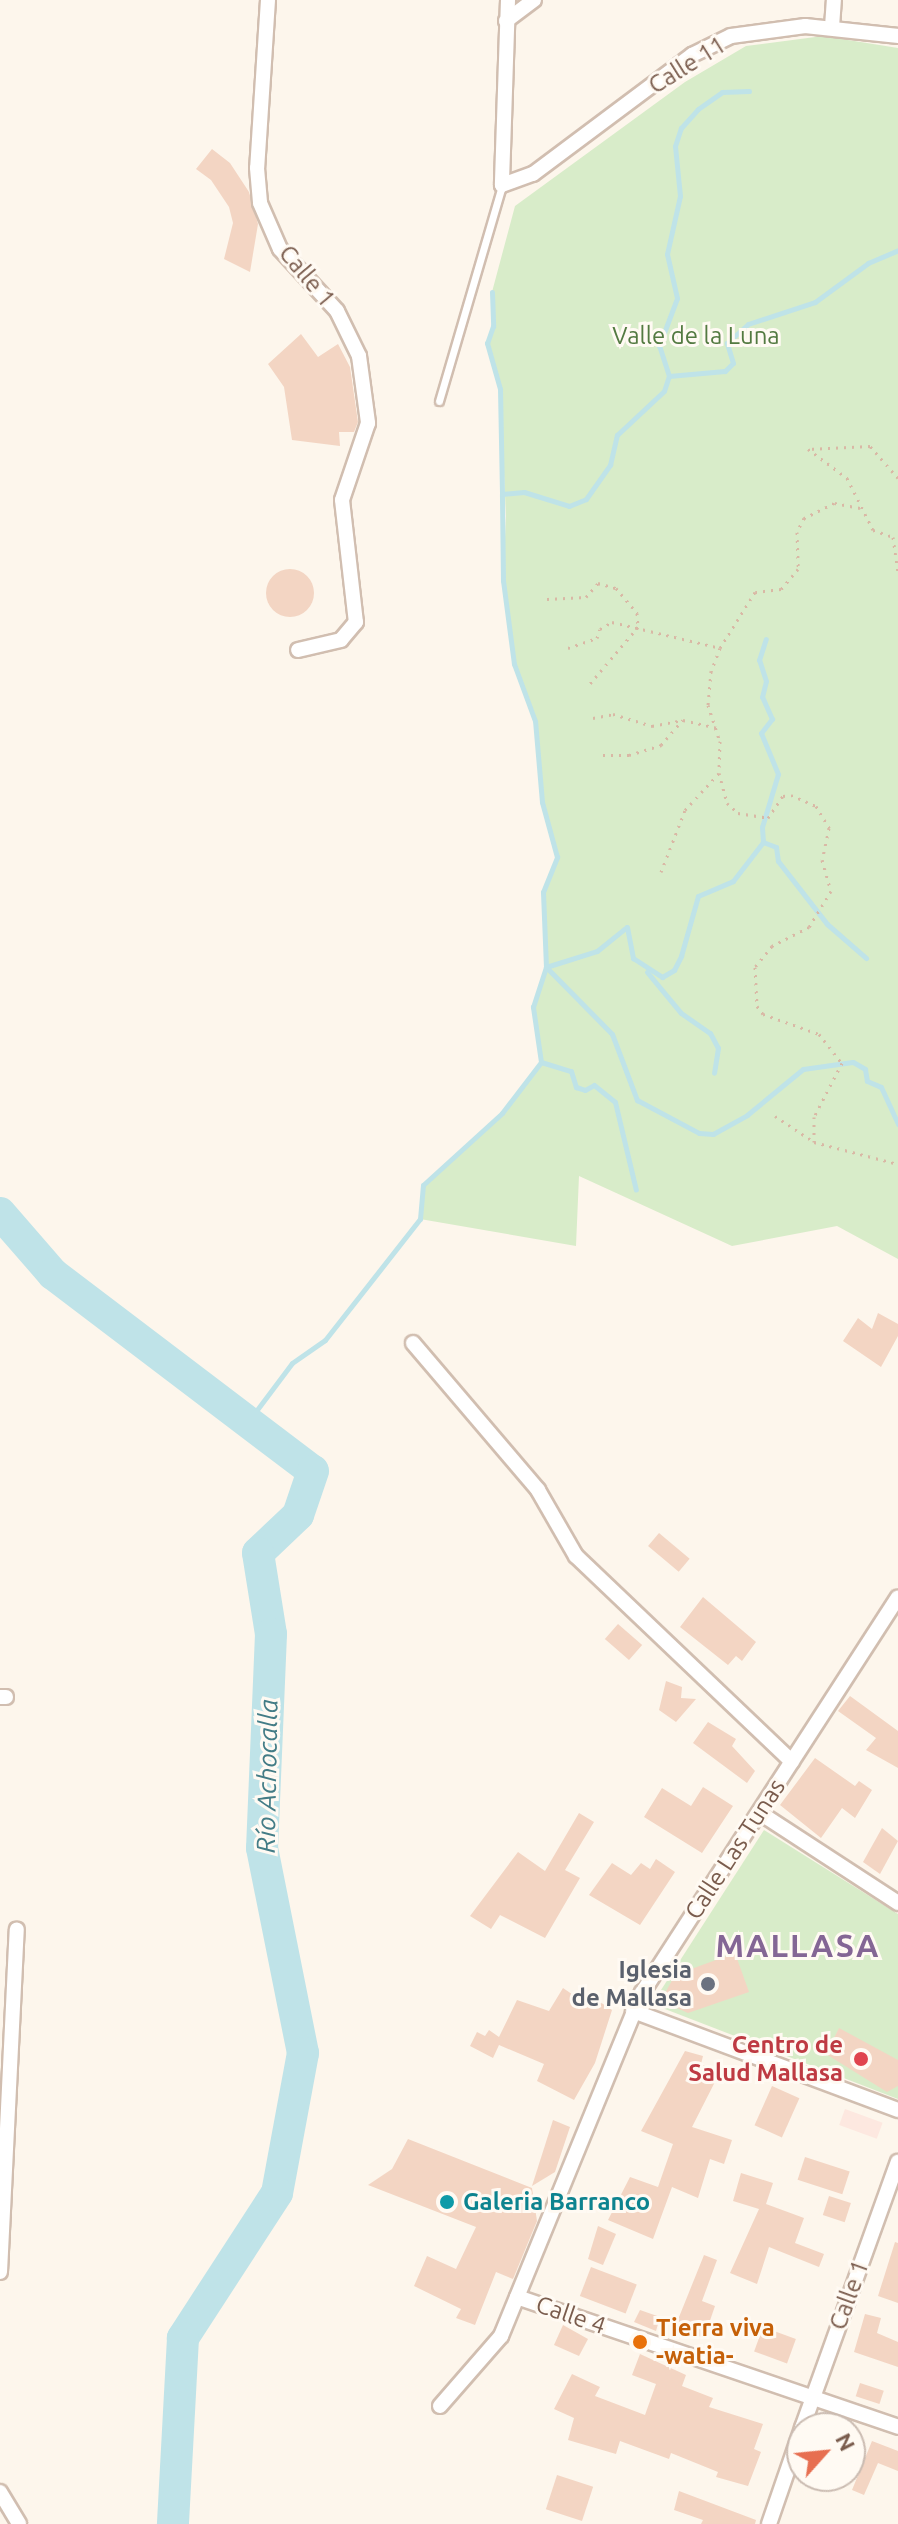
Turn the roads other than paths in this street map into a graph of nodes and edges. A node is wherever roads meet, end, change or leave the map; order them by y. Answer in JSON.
{"nodes":[{"id":1,"x":268,"y":0,"type":"edge"},
{"id":2,"x":508,"y":0,"type":"edge"},
{"id":3,"x":534,"y":0,"type":"edge"},
{"id":4,"x":834,"y":0,"type":"edge"},
{"id":5,"x":506,"y":21,"type":"junction"},
{"id":6,"x":832,"y":27,"type":"junction"},
{"id":7,"x":898,"y":36,"type":"edge"},
{"id":8,"x":502,"y":185,"type":"junction"},
{"id":9,"x":439,"y":401,"type":"dead end"},
{"id":10,"x":298,"y":650,"type":"dead end"},
{"id":11,"x":413,"y":1343,"type":"dead end"},
{"id":12,"x":898,"y":1598,"type":"edge"},
{"id":13,"x":792,"y":1762,"type":"junction"},
{"id":14,"x":760,"y":1813,"type":"junction"},
{"id":15,"x":898,"y":1903,"type":"edge"},
{"id":16,"x":17,"y":1929,"type":"dead end"},
{"id":17,"x":633,"y":2011,"type":"junction"},
{"id":18,"x":898,"y":2110,"type":"edge"},
{"id":19,"x":898,"y":2162,"type":"edge"},
{"id":20,"x":2,"y":2172,"type":"edge"},
{"id":21,"x":0,"y":2272,"type":"edge"},
{"id":22,"x":517,"y":2297,"type":"junction"},
{"id":23,"x":812,"y":2398,"type":"junction"},
{"id":24,"x":440,"y":2406,"type":"dead end"},
{"id":25,"x":807,"y":2412,"type":"edge"},
{"id":26,"x":898,"y":2427,"type":"edge"},
{"id":27,"x":786,"y":2475,"type":"edge"},
{"id":28,"x":0,"y":2492,"type":"edge"},
{"id":29,"x":19,"y":2524,"type":"edge"},
{"id":30,"x":769,"y":2524,"type":"edge"}],
"edges":[{"from":1,"to":10,"type":"street","name":"Calle 1"},
{"from":2,"to":5,"type":"street"},
{"from":3,"to":5,"type":"street"},
{"from":4,"to":6,"type":"street"},
{"from":5,"to":8,"type":"street"},
{"from":6,"to":7,"type":"street","name":"Calle 11"},
{"from":6,"to":8,"type":"street","name":"Calle 11"},
{"from":8,"to":9,"type":"lane"},
{"from":11,"to":13,"type":"street"},
{"from":12,"to":13,"type":"street","name":"Calle Las Tunas"},
{"from":13,"to":14,"type":"street","name":"Calle Las Tunas"},
{"from":14,"to":15,"type":"street"},
{"from":14,"to":17,"type":"street","name":"Calle Las Tunas"},
{"from":16,"to":20,"type":"street"},
{"from":17,"to":18,"type":"street"},
{"from":17,"to":22,"type":"street","name":"Calle Las Tunas"},
{"from":19,"to":23,"type":"street","name":"Calle 1"},
{"from":20,"to":21,"type":"street"},
{"from":22,"to":23,"type":"street","name":"Calle 4"},
{"from":22,"to":24,"type":"street","name":"Calle Las Tunas"},
{"from":23,"to":25,"type":"street","name":"Calle 1"},
{"from":23,"to":26,"type":"street","name":"Calle 4"},
{"from":27,"to":30,"type":"street","name":"Calle 1"},
{"from":28,"to":29,"type":"street"}]}
